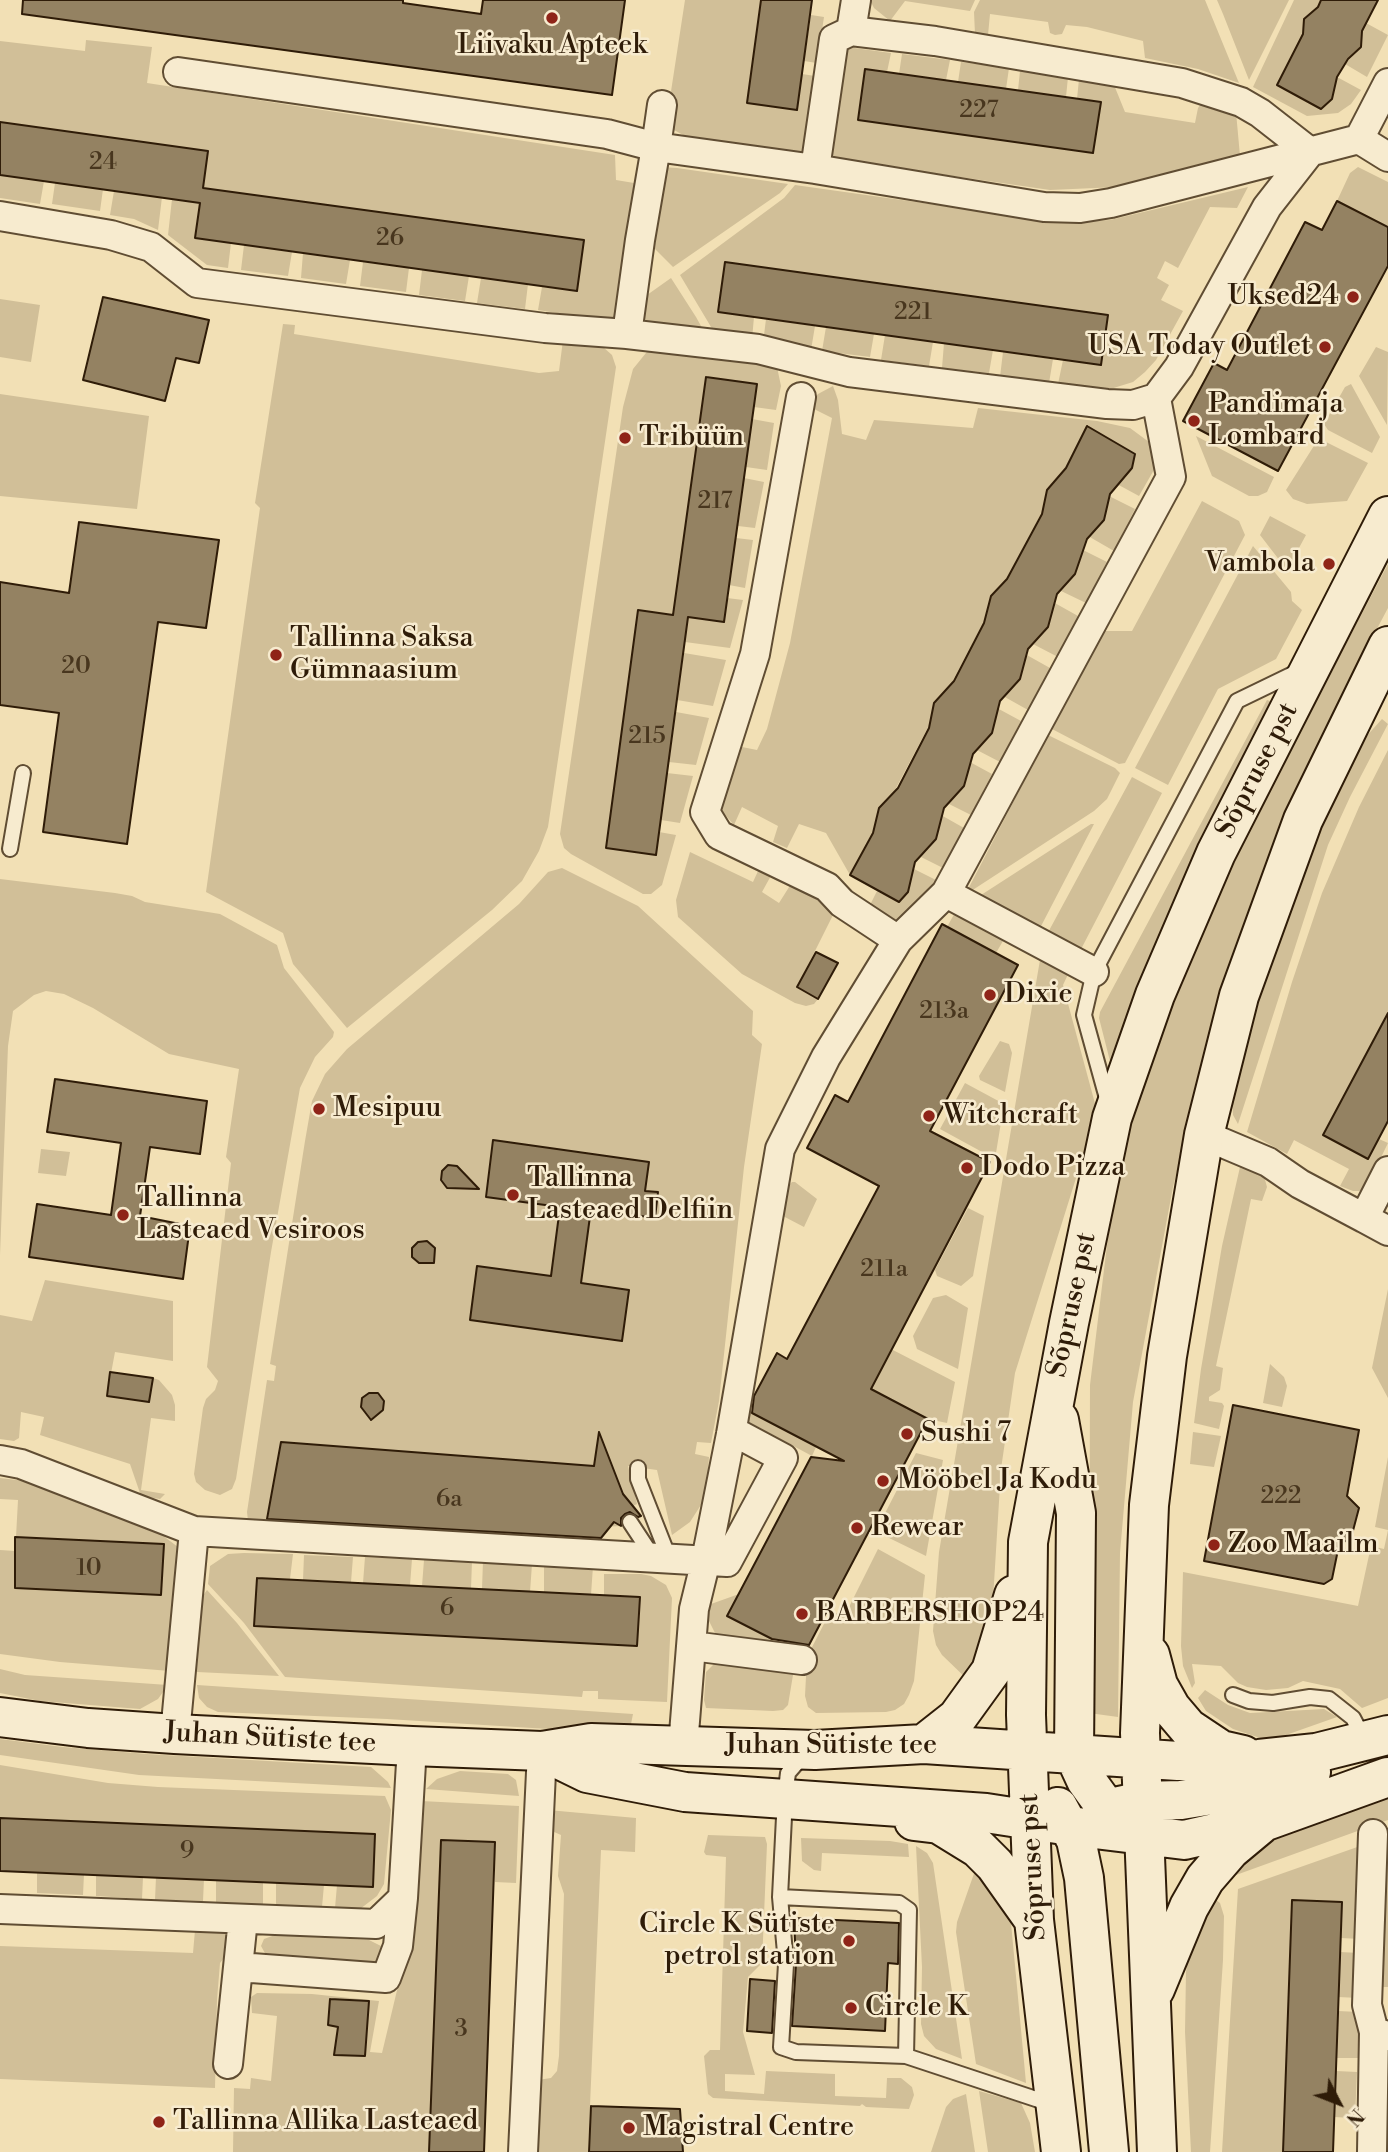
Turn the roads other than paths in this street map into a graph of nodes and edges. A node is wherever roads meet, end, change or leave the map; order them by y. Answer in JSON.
{"nodes":[{"id":1,"x":856,"y":0,"type":"edge"},
{"id":2,"x":851,"y":31,"type":"junction"},
{"id":3,"x":178,"y":72,"type":"dead end"},
{"id":4,"x":1388,"y":83,"type":"edge"},
{"id":5,"x":662,"y":105,"type":"dead end"},
{"id":6,"x":1359,"y":139,"type":"junction"},
{"id":7,"x":656,"y":146,"type":"junction"},
{"id":8,"x":1310,"y":152,"type":"junction"},
{"id":9,"x":1388,"y":157,"type":"edge"},
{"id":10,"x":814,"y":169,"type":"junction"},
{"id":11,"x":0,"y":216,"type":"edge"},
{"id":12,"x":627,"y":334,"type":"junction"},
{"id":13,"x":801,"y":397,"type":"dead end"},
{"id":14,"x":1156,"y":398,"type":"junction"},
{"id":15,"x":1388,"y":516,"type":"edge"},
{"id":16,"x":1388,"y":646,"type":"edge"},
{"id":17,"x":1312,"y":665,"type":"junction"},
{"id":18,"x":23,"y":773,"type":"dead end"},
{"id":19,"x":10,"y":849,"type":"dead end"},
{"id":20,"x":946,"y":894,"type":"junction"},
{"id":21,"x":898,"y":940,"type":"junction"},
{"id":22,"x":1094,"y":972,"type":"junction"},
{"id":23,"x":1112,"y":1118,"type":"junction"},
{"id":24,"x":1204,"y":1136,"type":"junction"},
{"id":25,"x":1388,"y":1171,"type":"edge"},
{"id":26,"x":1376,"y":1225,"type":"edge"},
{"id":27,"x":1055,"y":1397,"type":"junction"},
{"id":28,"x":731,"y":1434,"type":"junction"},
{"id":29,"x":0,"y":1460,"type":"edge"},
{"id":30,"x":638,"y":1468,"type":"dead end"},
{"id":31,"x":629,"y":1522,"type":"dead end"},
{"id":32,"x":194,"y":1531,"type":"junction"},
{"id":33,"x":1028,"y":1542,"type":"junction"},
{"id":34,"x":661,"y":1558,"type":"junction"},
{"id":35,"x":706,"y":1560,"type":"junction"},
{"id":36,"x":1142,"y":1627,"type":"junction"},
{"id":37,"x":692,"y":1646,"type":"junction"},
{"id":38,"x":802,"y":1660,"type":"dead end"},
{"id":39,"x":1233,"y":1695,"type":"dead end"},
{"id":40,"x":0,"y":1717,"type":"edge"},
{"id":41,"x":175,"y":1734,"type":"junction"},
{"id":42,"x":1380,"y":1741,"type":"edge"},
{"id":43,"x":924,"y":1744,"type":"junction"},
{"id":44,"x":412,"y":1746,"type":"junction"},
{"id":45,"x":683,"y":1746,"type":"junction"},
{"id":46,"x":815,"y":1750,"type":"junction"},
{"id":47,"x":541,"y":1751,"type":"junction"},
{"id":48,"x":1134,"y":1751,"type":"junction"},
{"id":49,"x":1259,"y":1759,"type":"junction"},
{"id":50,"x":1388,"y":1777,"type":"edge"},
{"id":51,"x":1033,"y":1786,"type":"junction"},
{"id":52,"x":1111,"y":1796,"type":"junction"},
{"id":53,"x":785,"y":1797,"type":"junction"},
{"id":54,"x":872,"y":1803,"type":"junction"},
{"id":55,"x":1263,"y":1822,"type":"junction"},
{"id":56,"x":1070,"y":1826,"type":"junction"},
{"id":57,"x":1373,"y":1834,"type":"dead end"},
{"id":58,"x":780,"y":1896,"type":"junction"},
{"id":59,"x":403,"y":1898,"type":"junction"},
{"id":60,"x":1034,"y":1903,"type":"junction"},
{"id":61,"x":0,"y":1909,"type":"edge"},
{"id":62,"x":243,"y":1919,"type":"junction"},
{"id":63,"x":238,"y":1967,"type":"junction"},
{"id":64,"x":1150,"y":2001,"type":"junction"},
{"id":65,"x":1381,"y":2034,"type":"edge"},
{"id":66,"x":906,"y":2056,"type":"junction"},
{"id":67,"x":228,"y":2064,"type":"dead end"},
{"id":68,"x":1055,"y":2106,"type":"junction"},
{"id":69,"x":523,"y":2152,"type":"edge"},
{"id":70,"x":1061,"y":2152,"type":"edge"},
{"id":71,"x":1109,"y":2152,"type":"edge"},
{"id":72,"x":1157,"y":2152,"type":"edge"},
{"id":73,"x":1372,"y":2152,"type":"edge"}],
"edges":[{"from":1,"to":2,"type":"street"},
{"from":2,"to":8,"type":"street"},
{"from":2,"to":10,"type":"street"},
{"from":3,"to":7,"type":"street"},
{"from":4,"to":6,"type":"street"},
{"from":5,"to":7,"type":"street"},
{"from":6,"to":8,"type":"street"},
{"from":6,"to":9,"type":"street"},
{"from":7,"to":10,"type":"street"},
{"from":7,"to":12,"type":"street"},
{"from":8,"to":10,"type":"street"},
{"from":8,"to":14,"type":"street"},
{"from":11,"to":12,"type":"street"},
{"from":12,"to":14,"type":"street"},
{"from":13,"to":21,"type":"street"},
{"from":14,"to":20,"type":"street"},
{"from":15,"to":17,"type":"main road","name":"Sõpruse pst"},
{"from":16,"to":24,"type":"main road"},
{"from":17,"to":22,"type":"lane"},
{"from":17,"to":23,"type":"main road","name":"Sõpruse pst"},
{"from":18,"to":19,"type":"lane"},
{"from":20,"to":21,"type":"street"},
{"from":20,"to":22,"type":"street"},
{"from":21,"to":28,"type":"street"},
{"from":22,"to":23,"type":"lane"},
{"from":23,"to":27,"type":"main road","name":"Sõpruse pst"},
{"from":24,"to":26,"type":"street"},
{"from":24,"to":36,"type":"main road"},
{"from":25,"to":26,"type":"street"},
{"from":27,"to":33,"type":"main road","name":"Sõpruse pst"},
{"from":27,"to":52,"type":"main road"},
{"from":28,"to":35,"type":"street"},
{"from":28,"to":35,"type":"street"},
{"from":29,"to":32,"type":"street"},
{"from":30,"to":34,"type":"lane"},
{"from":31,"to":34,"type":"lane"},
{"from":32,"to":34,"type":"street"},
{"from":32,"to":41,"type":"street"},
{"from":33,"to":43,"type":"main road"},
{"from":33,"to":51,"type":"main road","name":"Sõpruse pst"},
{"from":34,"to":35,"type":"street"},
{"from":35,"to":37,"type":"street"},
{"from":36,"to":48,"type":"main road"},
{"from":36,"to":49,"type":"main road"},
{"from":37,"to":38,"type":"street"},
{"from":37,"to":45,"type":"street"},
{"from":39,"to":42,"type":"lane"},
{"from":40,"to":41,"type":"main road","name":"Juhan Sütiste tee"},
{"from":41,"to":44,"type":"main road","name":"Juhan Sütiste tee"},
{"from":42,"to":49,"type":"main road"},
{"from":42,"to":52,"type":"main road"},
{"from":43,"to":46,"type":"main road","name":"Juhan Sütiste tee"},
{"from":43,"to":51,"type":"main road","name":"Juhan Sütiste tee"},
{"from":44,"to":47,"type":"main road","name":"Juhan Sütiste tee"},
{"from":44,"to":59,"type":"street"},
{"from":45,"to":46,"type":"main road","name":"Juhan Sütiste tee"},
{"from":45,"to":47,"type":"main road","name":"Juhan Sütiste tee"},
{"from":46,"to":53,"type":"lane"},
{"from":47,"to":53,"type":"main road","name":"Juhan Sütiste tee"},
{"from":47,"to":69,"type":"street"},
{"from":48,"to":49,"type":"main road"},
{"from":48,"to":52,"type":"main road"},
{"from":48,"to":52,"type":"main road"},
{"from":50,"to":55,"type":"main road"},
{"from":51,"to":52,"type":"main road"},
{"from":51,"to":54,"type":"main road"},
{"from":51,"to":56,"type":"main road"},
{"from":51,"to":60,"type":"main road","name":"Sõpruse pst"},
{"from":52,"to":55,"type":"main road"},
{"from":52,"to":56,"type":"main road"},
{"from":52,"to":64,"type":"main road"},
{"from":53,"to":54,"type":"main road","name":"Juhan Sütiste tee"},
{"from":53,"to":58,"type":"lane"},
{"from":54,"to":60,"type":"main road"},
{"from":55,"to":64,"type":"main road"},
{"from":56,"to":60,"type":"main road"},
{"from":56,"to":71,"type":"main road"},
{"from":57,"to":65,"type":"street"},
{"from":58,"to":66,"type":"lane"},
{"from":58,"to":66,"type":"lane"},
{"from":59,"to":62,"type":"street"},
{"from":59,"to":63,"type":"street"},
{"from":60,"to":68,"type":"main road","name":"Sõpruse pst"},
{"from":61,"to":62,"type":"street"},
{"from":62,"to":63,"type":"street"},
{"from":63,"to":67,"type":"street"},
{"from":64,"to":72,"type":"main road"},
{"from":65,"to":73,"type":"street"},
{"from":66,"to":68,"type":"lane"},
{"from":68,"to":70,"type":"main road","name":"Sõpruse pst"}]}
